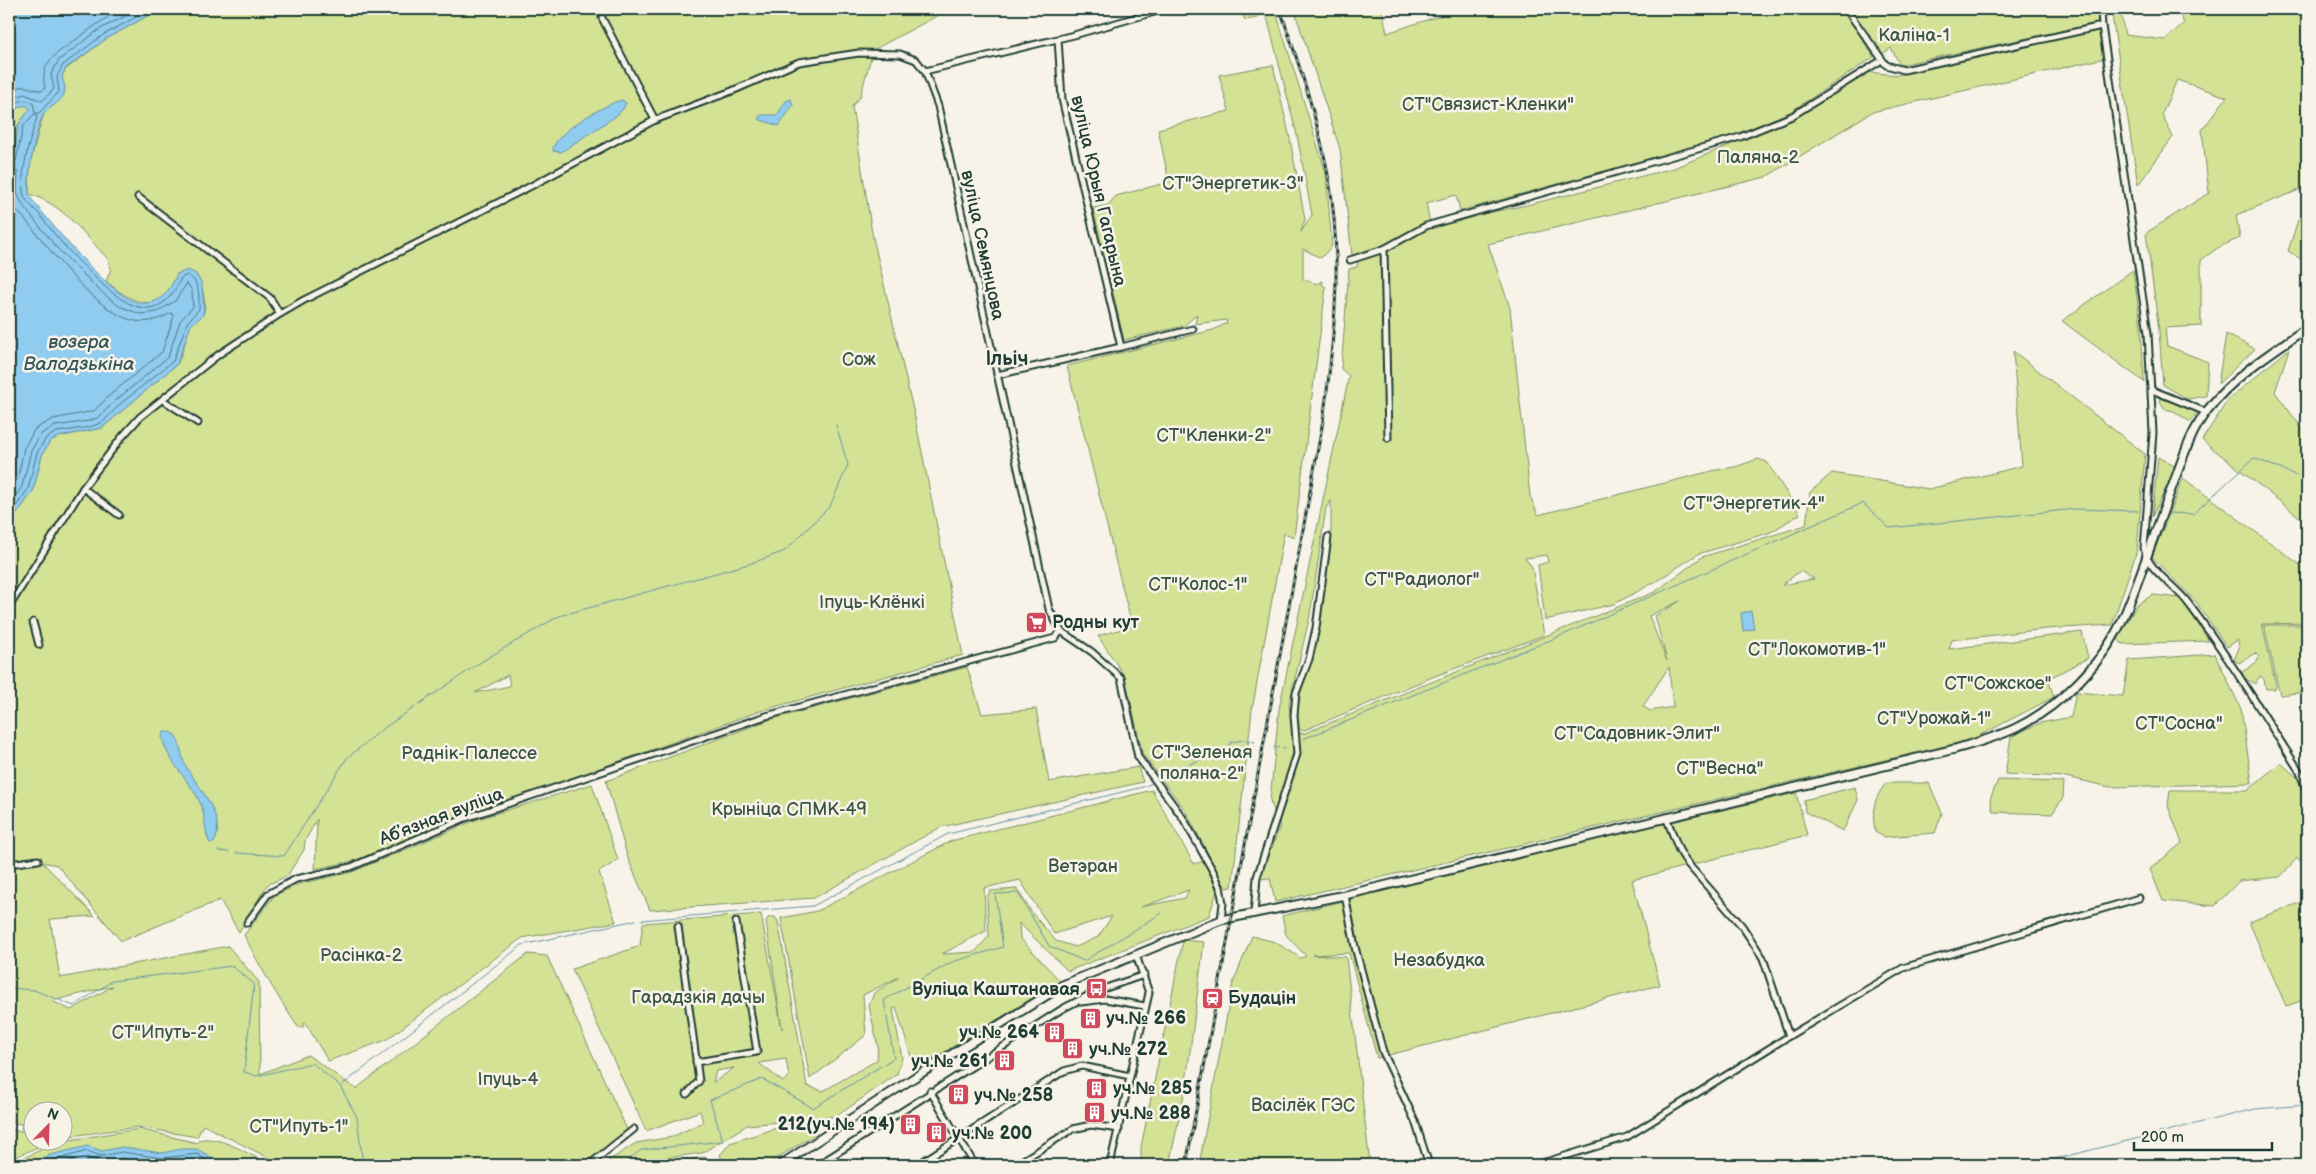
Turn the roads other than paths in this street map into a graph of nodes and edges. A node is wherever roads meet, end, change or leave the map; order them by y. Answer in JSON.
{"nodes":[{"id":1,"x":1165,"y":9,"type":"edge"},
{"id":2,"x":1846,"y":9,"type":"edge"},
{"id":3,"x":2101,"y":9,"type":"edge"},
{"id":4,"x":602,"y":18,"type":"dead end"},
{"id":5,"x":2102,"y":26,"type":"junction"},
{"id":6,"x":1058,"y":39,"type":"junction"},
{"id":7,"x":1882,"y":60,"type":"junction"},
{"id":8,"x":925,"y":71,"type":"junction"},
{"id":9,"x":655,"y":120,"type":"junction"},
{"id":10,"x":138,"y":197,"type":"dead end"},
{"id":11,"x":1384,"y":249,"type":"junction"},
{"id":12,"x":1350,"y":260,"type":"dead end"},
{"id":13,"x":280,"y":314,"type":"junction"},
{"id":14,"x":2307,"y":328,"type":"edge"},
{"id":15,"x":1193,"y":329,"type":"dead end"},
{"id":16,"x":1121,"y":347,"type":"junction"},
{"id":17,"x":996,"y":375,"type":"junction"},
{"id":18,"x":2152,"y":390,"type":"junction"},
{"id":19,"x":163,"y":400,"type":"junction"},
{"id":20,"x":2206,"y":412,"type":"junction"},
{"id":21,"x":198,"y":423,"type":"dead end"},
{"id":22,"x":1388,"y":438,"type":"dead end"},
{"id":23,"x":83,"y":488,"type":"junction"},
{"id":24,"x":118,"y":515,"type":"dead end"},
{"id":25,"x":1328,"y":537,"type":"dead end"},
{"id":26,"x":2145,"y":558,"type":"junction"},
{"id":27,"x":9,"y":607,"type":"edge"},
{"id":28,"x":33,"y":622,"type":"dead end"},
{"id":29,"x":1061,"y":631,"type":"junction"},
{"id":30,"x":40,"y":645,"type":"dead end"},
{"id":31,"x":2307,"y":793,"type":"edge"},
{"id":32,"x":1666,"y":817,"type":"junction"},
{"id":33,"x":38,"y":860,"type":"dead end"},
{"id":34,"x":9,"y":864,"type":"edge"},
{"id":35,"x":1345,"y":895,"type":"junction"},
{"id":36,"x":2139,"y":898,"type":"dead end"},
{"id":37,"x":1254,"y":914,"type":"junction"},
{"id":38,"x":1221,"y":920,"type":"junction"},
{"id":39,"x":736,"y":922,"type":"dead end"},
{"id":40,"x":247,"y":923,"type":"dead end"},
{"id":41,"x":678,"y":926,"type":"dead end"},
{"id":42,"x":1136,"y":955,"type":"junction"},
{"id":43,"x":1144,"y":975,"type":"junction"},
{"id":44,"x":1074,"y":1003,"type":"junction"},
{"id":45,"x":1145,"y":1006,"type":"junction"},
{"id":46,"x":1789,"y":1036,"type":"junction"},
{"id":47,"x":696,"y":1062,"type":"junction"},
{"id":48,"x":1130,"y":1076,"type":"junction"},
{"id":49,"x":930,"y":1091,"type":"junction"},
{"id":50,"x":687,"y":1094,"type":"dead end"},
{"id":51,"x":634,"y":1129,"type":"dead end"},
{"id":52,"x":1119,"y":1129,"type":"junction"},
{"id":53,"x":958,"y":1139,"type":"junction"},
{"id":54,"x":829,"y":1158,"type":"junction"},
{"id":55,"x":589,"y":1165,"type":"edge"},
{"id":56,"x":780,"y":1165,"type":"edge"},
{"id":57,"x":818,"y":1165,"type":"edge"},
{"id":58,"x":834,"y":1165,"type":"edge"},
{"id":59,"x":917,"y":1165,"type":"edge"},
{"id":60,"x":975,"y":1165,"type":"edge"},
{"id":61,"x":1015,"y":1165,"type":"edge"},
{"id":62,"x":1110,"y":1165,"type":"edge"},
{"id":63,"x":1429,"y":1165,"type":"edge"},
{"id":64,"x":1536,"y":1165,"type":"edge"}],
"edges":[{"from":1,"to":6,"type":"street"},
{"from":2,"to":7,"type":"street"},
{"from":3,"to":5,"type":"street"},
{"from":4,"to":9,"type":"street"},
{"from":5,"to":7,"type":"street"},
{"from":5,"to":18,"type":"street"},
{"from":6,"to":8,"type":"street"},
{"from":6,"to":16,"type":"street","name":"вуліца Юрыя Гагарына"},
{"from":7,"to":11,"type":"street"},
{"from":8,"to":9,"type":"street"},
{"from":8,"to":17,"type":"street","name":"вуліца Семянцова"},
{"from":9,"to":13,"type":"street"},
{"from":10,"to":13,"type":"street"},
{"from":11,"to":12,"type":"street"},
{"from":11,"to":22,"type":"street"},
{"from":13,"to":19,"type":"street"},
{"from":14,"to":20,"type":"street"},
{"from":15,"to":16,"type":"street"},
{"from":16,"to":17,"type":"street"},
{"from":17,"to":29,"type":"street","name":"вуліца Семянцова"},
{"from":18,"to":20,"type":"street"},
{"from":18,"to":26,"type":"street"},
{"from":19,"to":21,"type":"street"},
{"from":19,"to":23,"type":"street"},
{"from":20,"to":26,"type":"street"},
{"from":23,"to":24,"type":"street"},
{"from":23,"to":27,"type":"street"},
{"from":25,"to":37,"type":"street"},
{"from":26,"to":31,"type":"street"},
{"from":26,"to":32,"type":"street"},
{"from":28,"to":30,"type":"street"},
{"from":29,"to":38,"type":"street","name":"вуліца Семянцова"},
{"from":29,"to":40,"type":"street","name":"Абʼязная вуліца"},
{"from":32,"to":35,"type":"street"},
{"from":32,"to":46,"type":"street"},
{"from":33,"to":34,"type":"street"},
{"from":35,"to":37,"type":"street"},
{"from":35,"to":63,"type":"street"},
{"from":36,"to":46,"type":"street"},
{"from":37,"to":38,"type":"street"},
{"from":38,"to":42,"type":"street"},
{"from":39,"to":47,"type":"street"},
{"from":41,"to":47,"type":"street"},
{"from":42,"to":43,"type":"street"},
{"from":42,"to":56,"type":"street"},
{"from":43,"to":44,"type":"street"},
{"from":43,"to":45,"type":"street"},
{"from":44,"to":45,"type":"street"},
{"from":44,"to":49,"type":"street"},
{"from":45,"to":48,"type":"street"},
{"from":46,"to":64,"type":"street"},
{"from":47,"to":50,"type":"street"},
{"from":48,"to":52,"type":"street"},
{"from":48,"to":53,"type":"street"},
{"from":49,"to":53,"type":"street"},
{"from":49,"to":54,"type":"street"},
{"from":51,"to":55,"type":"street"},
{"from":52,"to":61,"type":"street"},
{"from":52,"to":62,"type":"street"},
{"from":53,"to":59,"type":"street"},
{"from":53,"to":60,"type":"street"},
{"from":54,"to":57,"type":"street"},
{"from":54,"to":58,"type":"street"}]}
